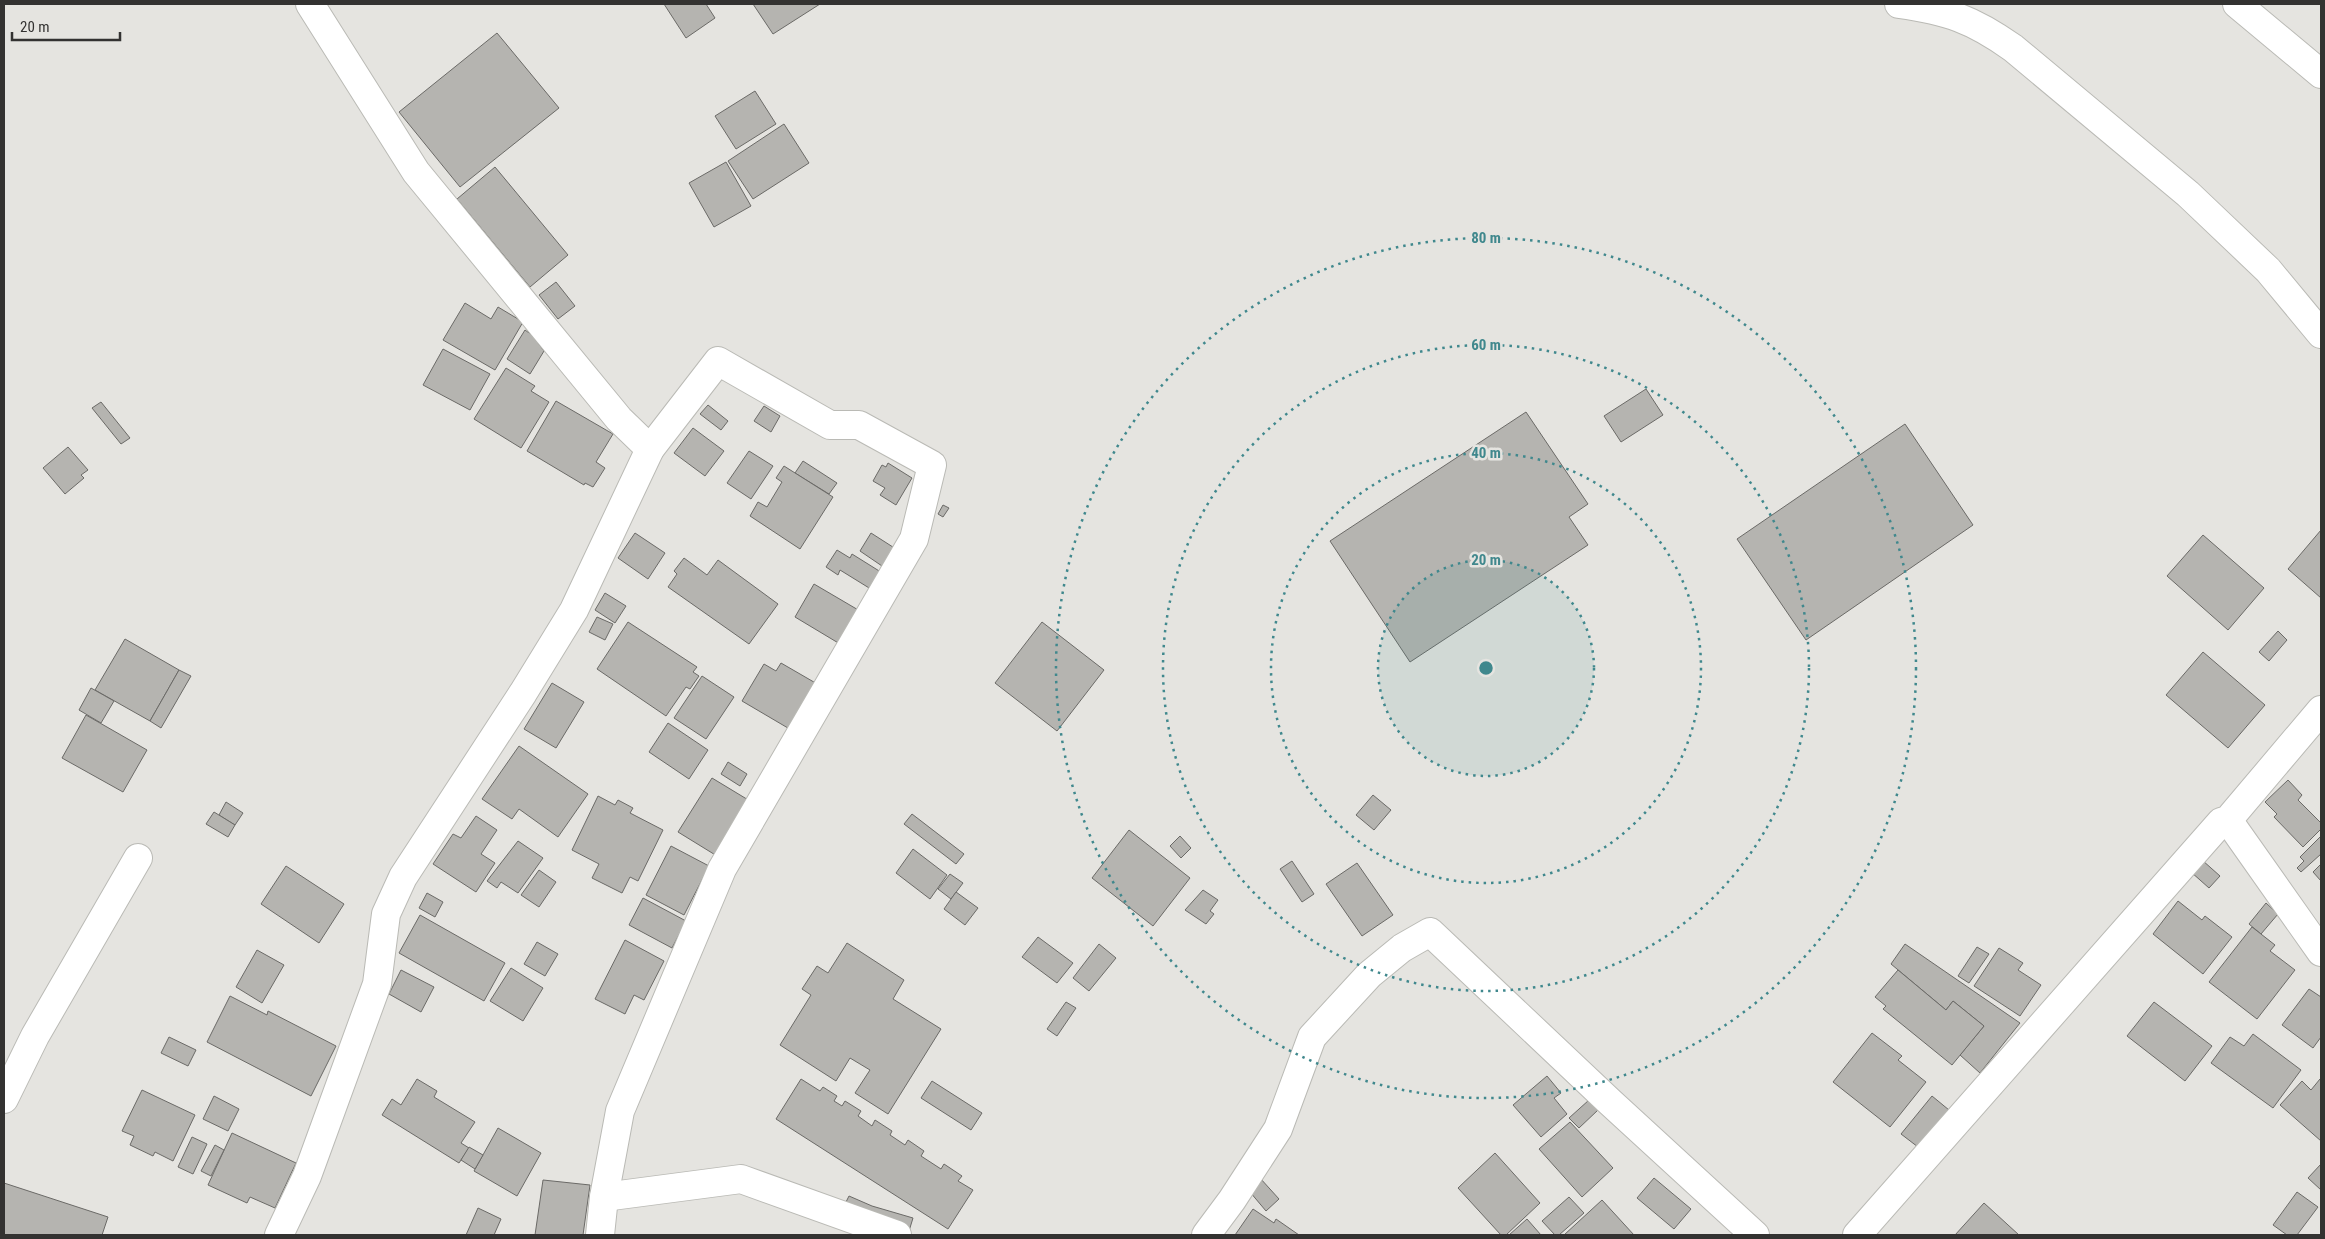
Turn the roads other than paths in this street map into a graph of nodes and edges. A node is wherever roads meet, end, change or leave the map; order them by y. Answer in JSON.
{"nodes":[{"id":1,"x":310,"y":4,"type":"edge"},
{"id":2,"x":1899,"y":4,"type":"edge"},
{"id":3,"x":2237,"y":4,"type":"edge"},
{"id":4,"x":2321,"y":74,"type":"edge"},
{"id":5,"x":2317,"y":329,"type":"edge"},
{"id":6,"x":2321,"y":349,"type":"edge"},
{"id":7,"x":650,"y":449,"type":"junction"},
{"id":8,"x":2321,"y":710,"type":"edge"},
{"id":9,"x":2228,"y":820,"type":"junction"},
{"id":10,"x":138,"y":858,"type":"dead end"},
{"id":11,"x":2321,"y":952,"type":"edge"},
{"id":12,"x":4,"y":1099,"type":"edge"},
{"id":13,"x":604,"y":1197,"type":"junction"},
{"id":14,"x":279,"y":1235,"type":"edge"},
{"id":15,"x":600,"y":1235,"type":"edge"},
{"id":16,"x":897,"y":1235,"type":"edge"},
{"id":17,"x":1206,"y":1235,"type":"edge"},
{"id":18,"x":1755,"y":1235,"type":"edge"},
{"id":19,"x":1856,"y":1235,"type":"edge"}],
"edges":[{"from":1,"to":7,"type":"street"},
{"from":2,"to":5,"type":"street"},
{"from":3,"to":4,"type":"street"},
{"from":5,"to":6,"type":"street"},
{"from":7,"to":13,"type":"street"},
{"from":7,"to":14,"type":"street"},
{"from":8,"to":9,"type":"street"},
{"from":9,"to":11,"type":"street"},
{"from":9,"to":19,"type":"street"},
{"from":10,"to":12,"type":"street"},
{"from":13,"to":15,"type":"street"},
{"from":13,"to":16,"type":"street"},
{"from":17,"to":18,"type":"street"}]}
